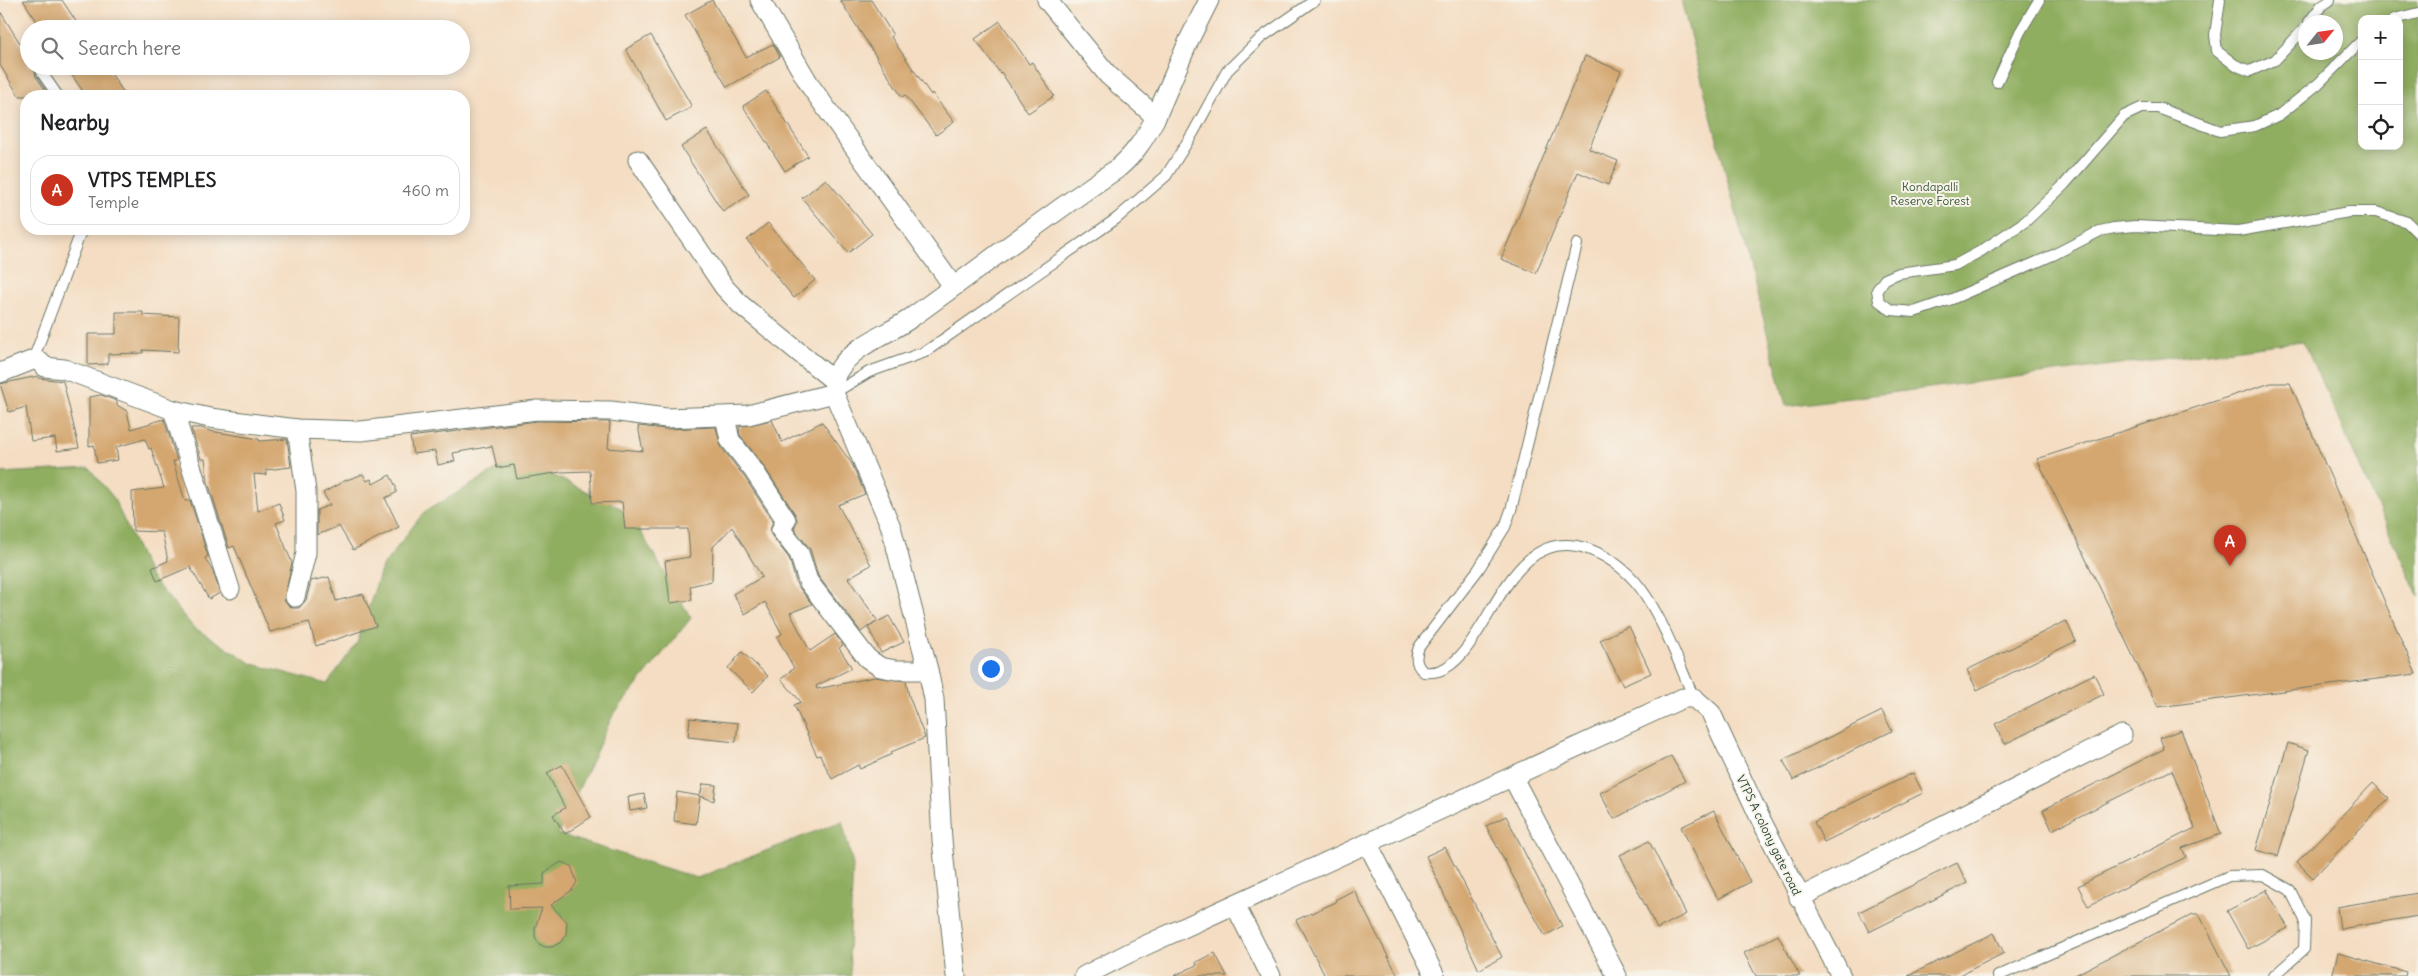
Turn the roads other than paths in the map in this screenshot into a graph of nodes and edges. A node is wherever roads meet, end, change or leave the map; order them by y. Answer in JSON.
{"nodes":[{"id":1,"x":760,"y":0,"type":"edge"},
{"id":2,"x":1047,"y":0,"type":"edge"},
{"id":3,"x":1209,"y":0,"type":"edge"},
{"id":4,"x":1315,"y":0,"type":"edge"},
{"id":5,"x":2039,"y":0,"type":"edge"},
{"id":6,"x":2220,"y":0,"type":"edge"},
{"id":7,"x":2330,"y":0,"type":"edge"},
{"id":8,"x":2418,"y":13,"type":"edge"},
{"id":9,"x":2314,"y":15,"type":"edge"},
{"id":10,"x":2403,"y":17,"type":"edge"},
{"id":11,"x":2298,"y":35,"type":"edge"},
{"id":12,"x":2358,"y":44,"type":"edge"},
{"id":13,"x":43,"y":75,"type":"edge"},
{"id":14,"x":1997,"y":82,"type":"dead end"},
{"id":15,"x":54,"y":90,"type":"edge"},
{"id":16,"x":1156,"y":117,"type":"junction"},
{"id":17,"x":638,"y":160,"type":"dead end"},
{"id":18,"x":2418,"y":232,"type":"edge"},
{"id":19,"x":80,"y":235,"type":"edge"},
{"id":20,"x":1577,"y":244,"type":"dead end"},
{"id":21,"x":953,"y":286,"type":"junction"},
{"id":22,"x":33,"y":360,"type":"junction"},
{"id":23,"x":0,"y":373,"type":"edge"},
{"id":24,"x":834,"y":387,"type":"junction"},
{"id":25,"x":173,"y":410,"type":"junction"},
{"id":26,"x":725,"y":417,"type":"junction"},
{"id":27,"x":298,"y":429,"type":"junction"},
{"id":28,"x":230,"y":589,"type":"dead end"},
{"id":29,"x":295,"y":597,"type":"dead end"},
{"id":30,"x":928,"y":670,"type":"junction"},
{"id":31,"x":1694,"y":698,"type":"junction"},
{"id":32,"x":2122,"y":735,"type":"dead end"},
{"id":33,"x":1513,"y":778,"type":"junction"},
{"id":34,"x":1368,"y":844,"type":"junction"},
{"id":35,"x":1799,"y":898,"type":"junction"},
{"id":36,"x":1235,"y":905,"type":"junction"},
{"id":37,"x":956,"y":976,"type":"edge"},
{"id":38,"x":1084,"y":976,"type":"edge"},
{"id":39,"x":1271,"y":976,"type":"edge"},
{"id":40,"x":1435,"y":976,"type":"edge"},
{"id":41,"x":1616,"y":976,"type":"edge"},
{"id":42,"x":1841,"y":976,"type":"edge"},
{"id":43,"x":1998,"y":976,"type":"edge"},
{"id":44,"x":2274,"y":976,"type":"edge"}],
"edges":[{"from":1,"to":21,"type":"street"},
{"from":2,"to":16,"type":"street"},
{"from":3,"to":16,"type":"street"},
{"from":4,"to":24,"type":"lane"},
{"from":5,"to":14,"type":"lane"},
{"from":6,"to":11,"type":"lane"},
{"from":7,"to":9,"type":"lane"},
{"from":8,"to":10,"type":"lane"},
{"from":12,"to":18,"type":"lane"},
{"from":13,"to":15,"type":"lane"},
{"from":16,"to":21,"type":"street"},
{"from":17,"to":24,"type":"street"},
{"from":19,"to":22,"type":"lane"},
{"from":20,"to":31,"type":"lane"},
{"from":21,"to":24,"type":"street"},
{"from":22,"to":23,"type":"street"},
{"from":22,"to":25,"type":"street"},
{"from":24,"to":26,"type":"street"},
{"from":24,"to":30,"type":"street"},
{"from":25,"to":27,"type":"street"},
{"from":25,"to":28,"type":"street"},
{"from":26,"to":27,"type":"street"},
{"from":26,"to":30,"type":"street"},
{"from":27,"to":29,"type":"street"},
{"from":30,"to":37,"type":"street"},
{"from":31,"to":33,"type":"street"},
{"from":31,"to":35,"type":"street","name":"VTPS A colony gate road"},
{"from":32,"to":35,"type":"street"},
{"from":33,"to":34,"type":"street"},
{"from":33,"to":41,"type":"street"},
{"from":34,"to":36,"type":"street"},
{"from":34,"to":40,"type":"street"},
{"from":35,"to":42,"type":"street","name":"VTPS A colony gate road"},
{"from":36,"to":38,"type":"street"},
{"from":36,"to":39,"type":"street"},
{"from":43,"to":44,"type":"lane"}]}
